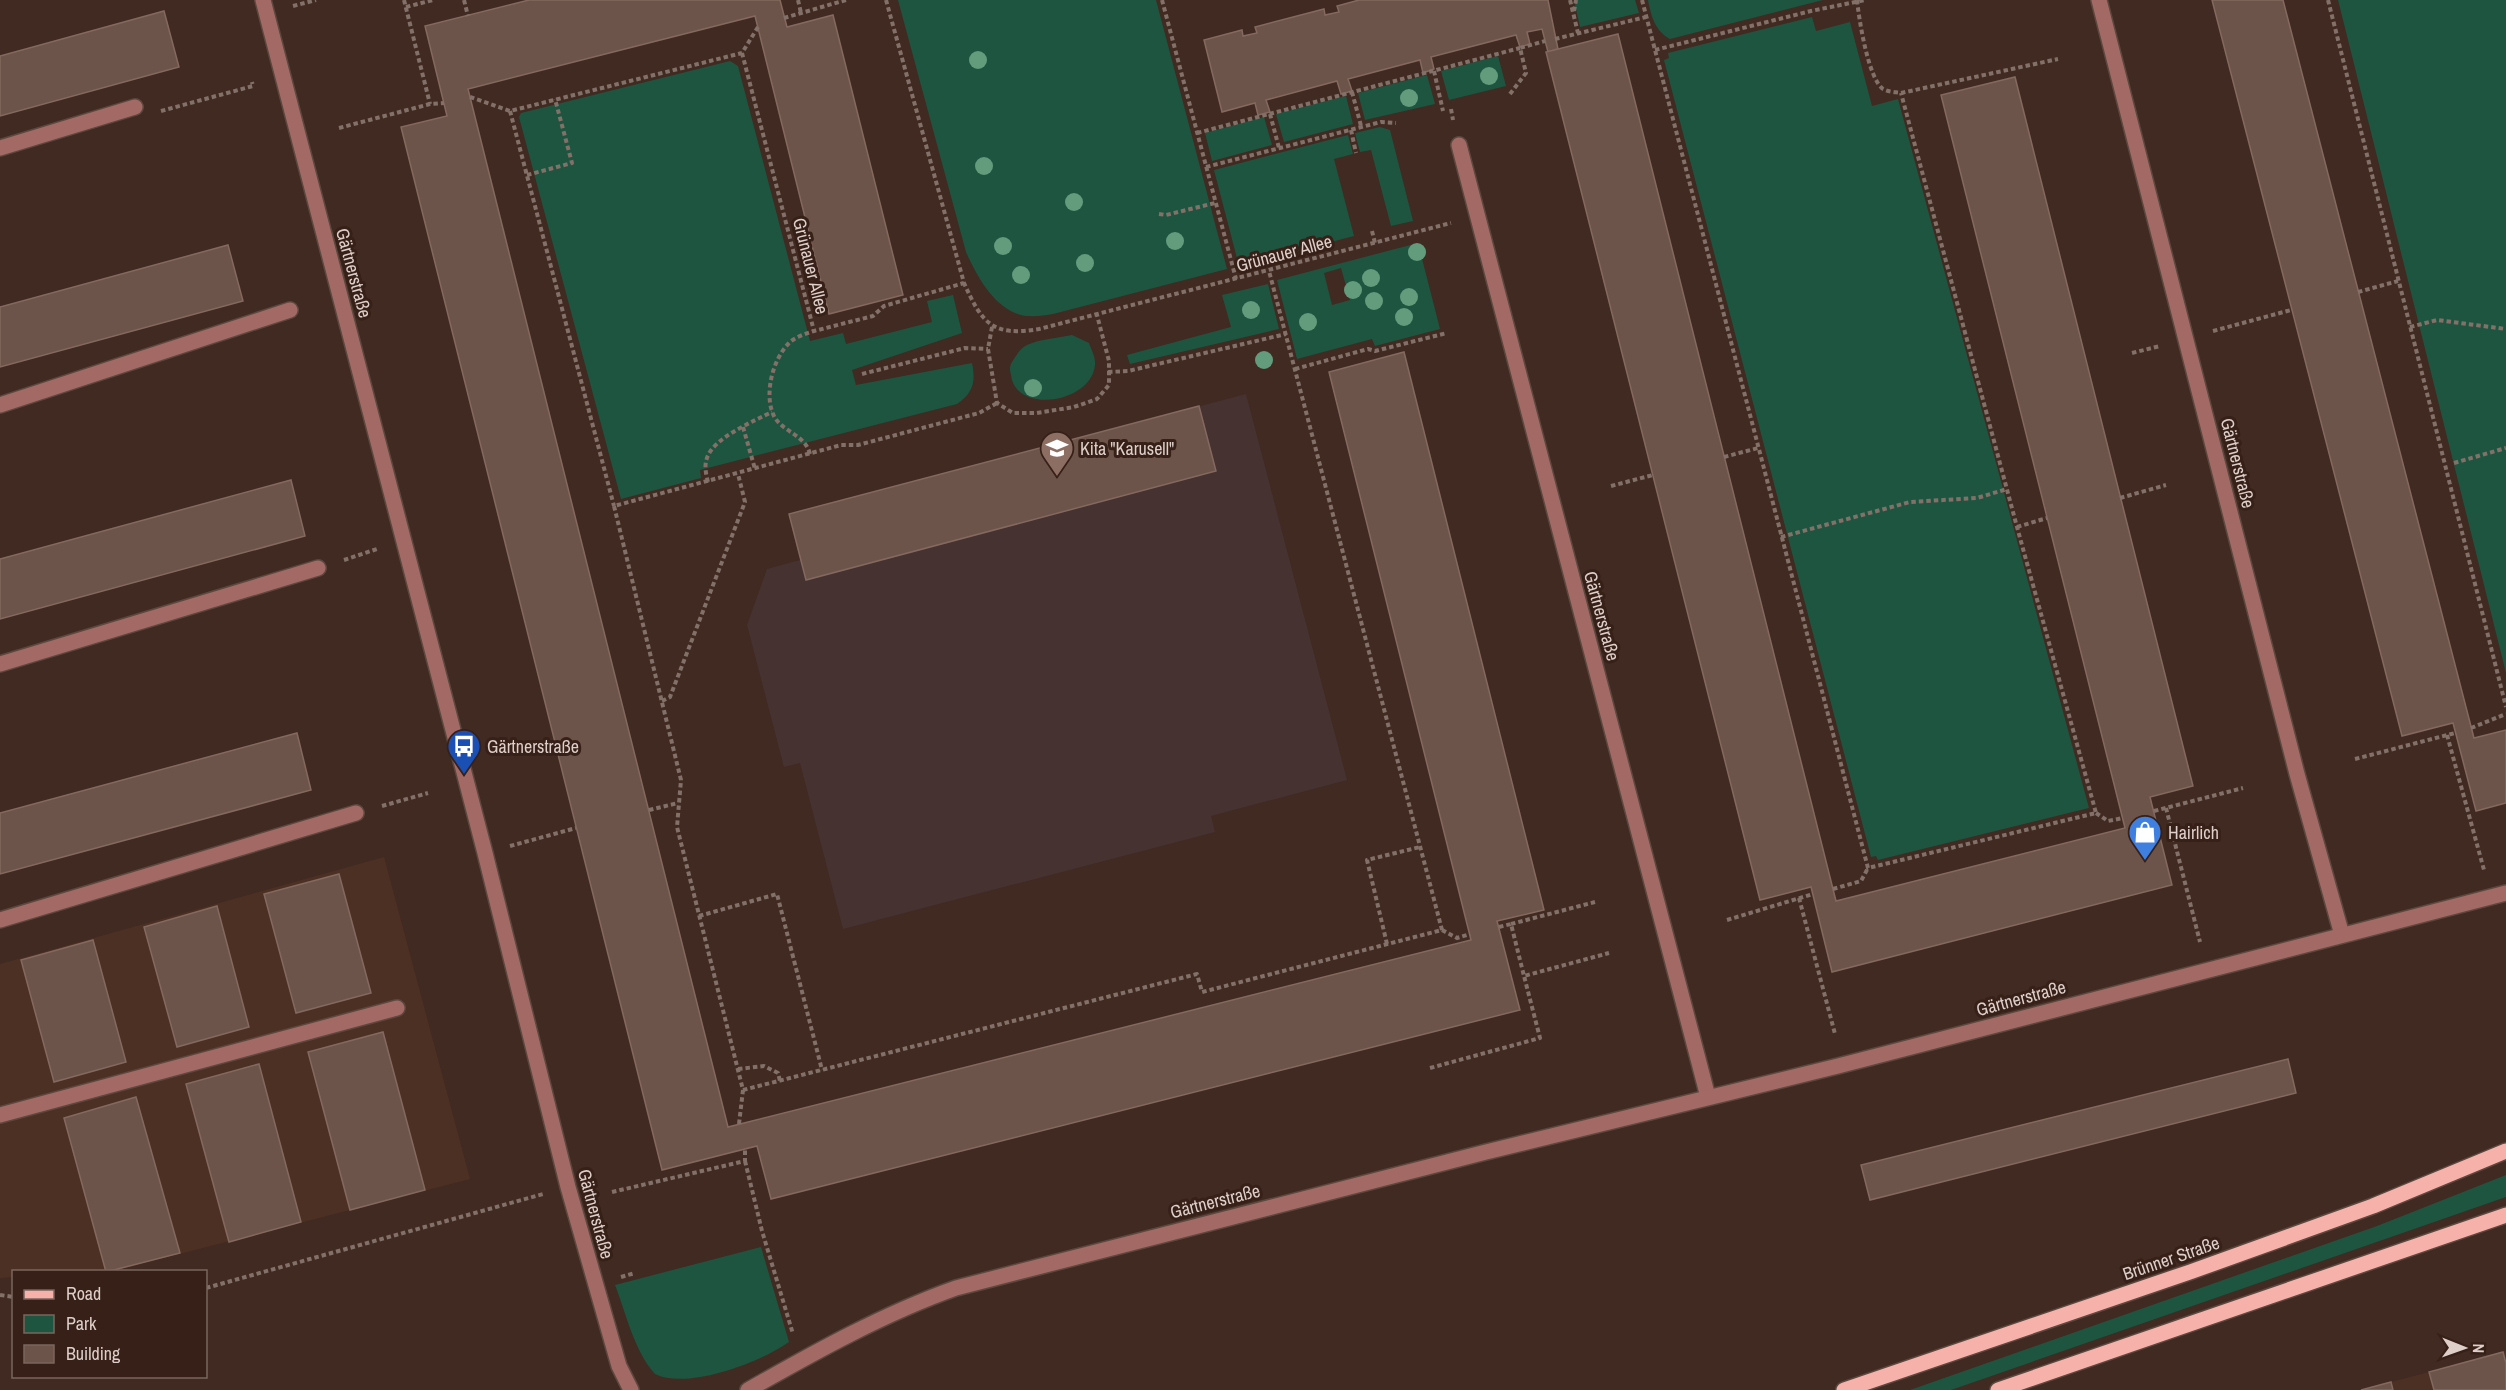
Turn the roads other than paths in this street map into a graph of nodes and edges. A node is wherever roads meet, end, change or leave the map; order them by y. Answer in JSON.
{"nodes":[{"id":1,"x":262,"y":0,"type":"edge"},
{"id":2,"x":2099,"y":0,"type":"edge"},
{"id":3,"x":135,"y":107,"type":"road end"},
{"id":4,"x":1459,"y":145,"type":"dead end"},
{"id":5,"x":0,"y":148,"type":"edge"},
{"id":6,"x":290,"y":310,"type":"dead end"},
{"id":7,"x":0,"y":405,"type":"edge"},
{"id":8,"x":318,"y":568,"type":"road end"},
{"id":9,"x":0,"y":664,"type":"edge"},
{"id":10,"x":356,"y":813,"type":"road end"},
{"id":11,"x":2506,"y":893,"type":"edge"},
{"id":12,"x":0,"y":920,"type":"edge"},
{"id":13,"x":2342,"y":935,"type":"junction"},
{"id":14,"x":396,"y":1008,"type":"dead end"},
{"id":15,"x":1708,"y":1097,"type":"junction"},
{"id":16,"x":0,"y":1115,"type":"edge"},
{"id":17,"x":2506,"y":1151,"type":"edge"},
{"id":18,"x":2506,"y":1215,"type":"edge"},
{"id":19,"x":631,"y":1390,"type":"edge"},
{"id":20,"x":748,"y":1390,"type":"edge"},
{"id":21,"x":1844,"y":1390,"type":"edge"},
{"id":22,"x":1998,"y":1390,"type":"edge"}],
"edges":[{"from":1,"to":19,"type":"street","name":"Gärtnerstraße"},
{"from":2,"to":13,"type":"street","name":"Gärtnerstraße"},
{"from":3,"to":5,"type":"street"},
{"from":4,"to":15,"type":"street","name":"Gärtnerstraße"},
{"from":6,"to":7,"type":"street"},
{"from":8,"to":9,"type":"street"},
{"from":10,"to":12,"type":"street"},
{"from":11,"to":13,"type":"street","name":"Gärtnerstraße"},
{"from":13,"to":15,"type":"street","name":"Gärtnerstraße"},
{"from":14,"to":16,"type":"street"},
{"from":15,"to":20,"type":"street","name":"Gärtnerstraße"},
{"from":17,"to":21,"type":"main road","name":"Brünner Straße"},
{"from":18,"to":22,"type":"main road"}]}
